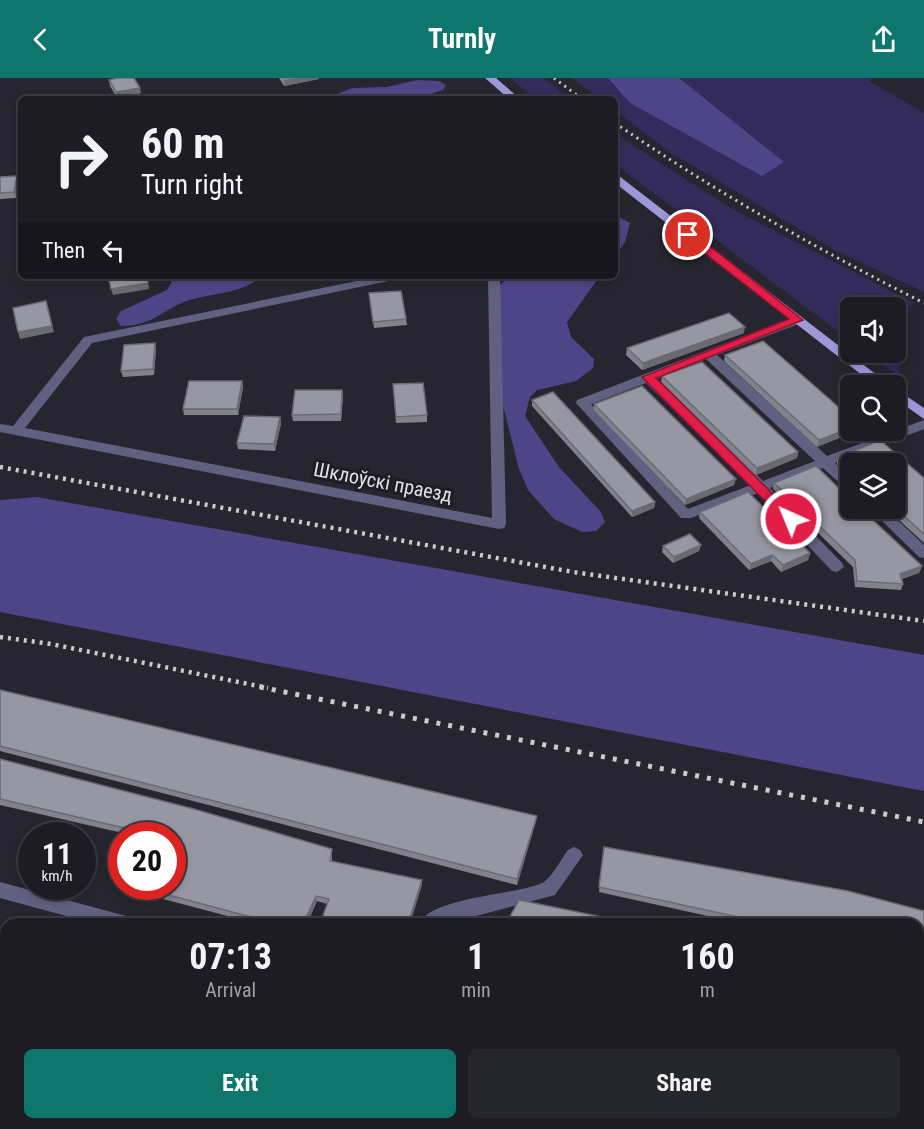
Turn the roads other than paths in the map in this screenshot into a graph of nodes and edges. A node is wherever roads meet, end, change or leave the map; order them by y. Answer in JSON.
{"nodes":[{"id":1,"x":490,"y":78,"type":"edge"},
{"id":2,"x":511,"y":96,"type":"edge"},
{"id":3,"x":618,"y":180,"type":"edge"},
{"id":4,"x":383,"y":279,"type":"edge"},
{"id":5,"x":494,"y":279,"type":"edge"},
{"id":6,"x":797,"y":320,"type":"junction"},
{"id":7,"x":708,"y":354,"type":"junction"},
{"id":8,"x":870,"y":375,"type":"edge"},
{"id":9,"x":648,"y":377,"type":"junction"},
{"id":10,"x":906,"y":401,"type":"edge"},
{"id":11,"x":924,"y":415,"type":"edge"},
{"id":12,"x":924,"y":424,"type":"edge"},
{"id":13,"x":0,"y":428,"type":"edge"},
{"id":14,"x":15,"y":432,"type":"junction"},
{"id":15,"x":824,"y":461,"type":"junction"},
{"id":16,"x":840,"y":476,"type":"edge"},
{"id":17,"x":760,"y":486,"type":"junction"},
{"id":18,"x":888,"y":519,"type":"edge"},
{"id":19,"x":924,"y":553,"type":"edge"},
{"id":20,"x":837,"y":567,"type":"dead end"},
{"id":21,"x":574,"y":855,"type":"dead end"},
{"id":22,"x":0,"y":890,"type":"edge"},
{"id":23,"x":104,"y":918,"type":"edge"},
{"id":24,"x":439,"y":918,"type":"edge"}],
"edges":[{"from":1,"to":2,"type":"main road"},
{"from":3,"to":6,"type":"main road"},
{"from":4,"to":14,"type":"street"},
{"from":5,"to":14,"type":"street","name":"Шклоўскі праезд"},
{"from":6,"to":7,"type":"street"},
{"from":6,"to":8,"type":"main road"},
{"from":7,"to":9,"type":"street"},
{"from":7,"to":15,"type":"street"},
{"from":9,"to":17,"type":"street"},
{"from":9,"to":17,"type":"street"},
{"from":10,"to":11,"type":"main road"},
{"from":12,"to":15,"type":"street"},
{"from":13,"to":14,"type":"street","name":"Шклоўскі праезд"},
{"from":15,"to":16,"type":"street"},
{"from":15,"to":17,"type":"street"},
{"from":17,"to":20,"type":"street"},
{"from":18,"to":19,"type":"street"},
{"from":21,"to":24,"type":"street"},
{"from":22,"to":23,"type":"street"}]}
